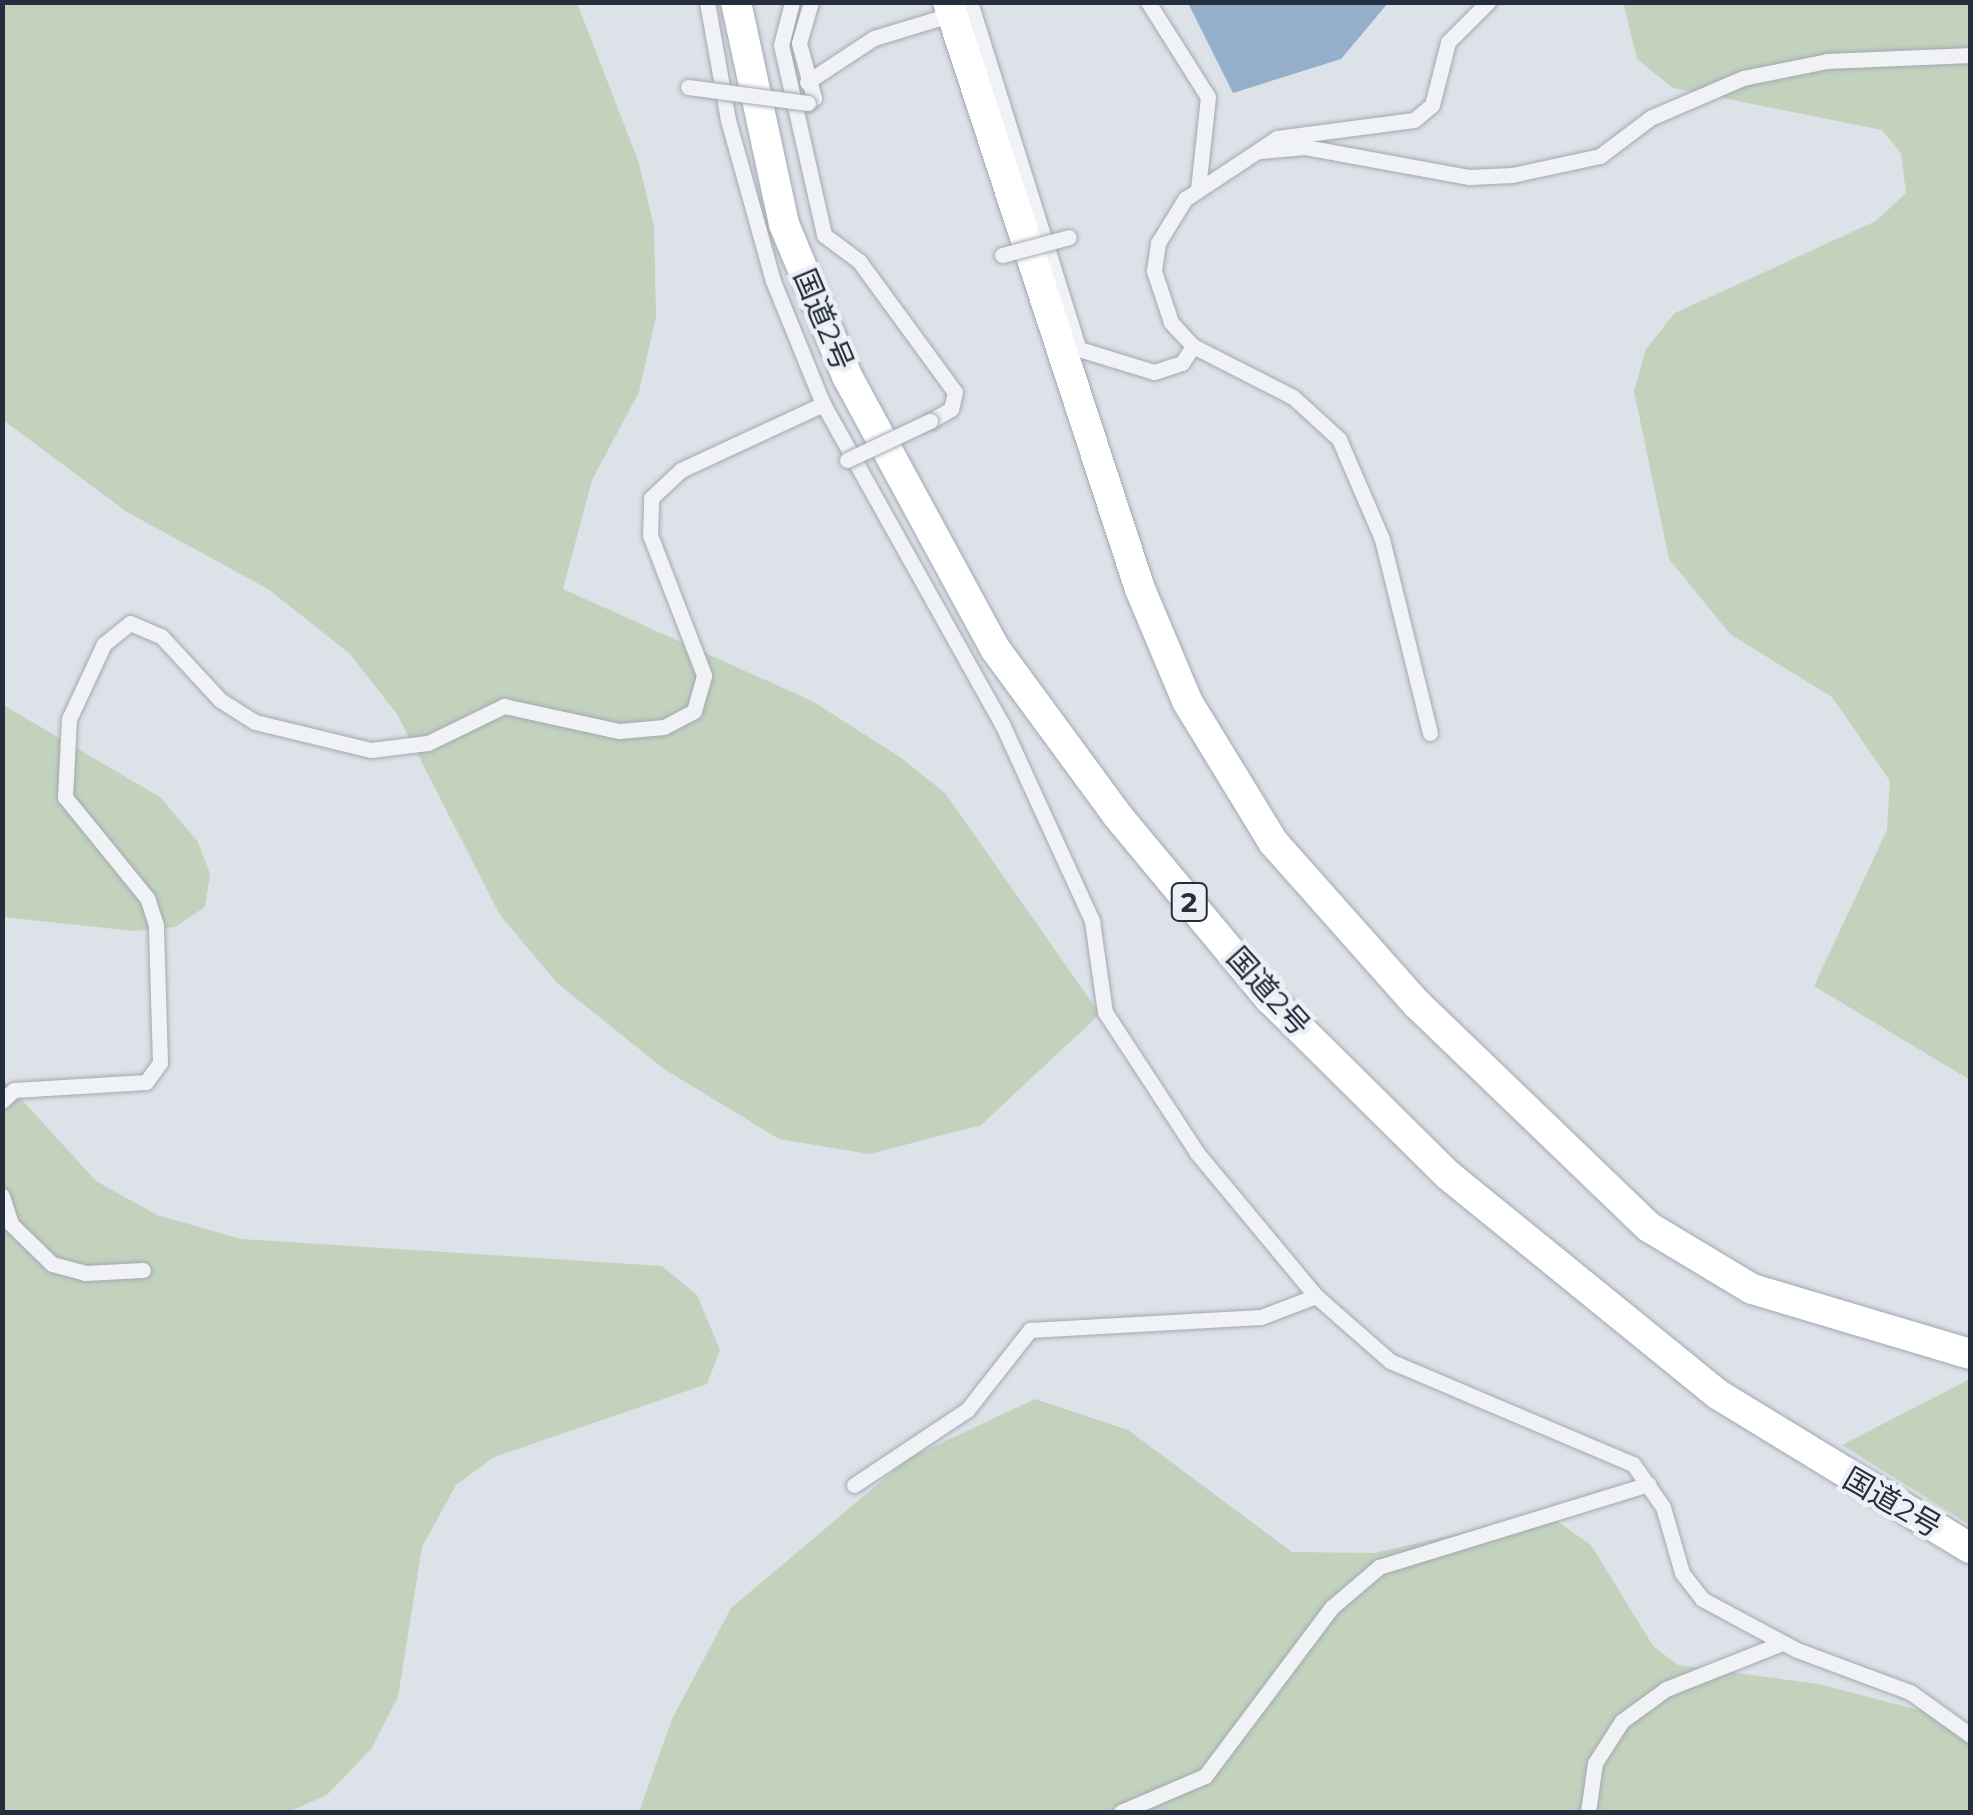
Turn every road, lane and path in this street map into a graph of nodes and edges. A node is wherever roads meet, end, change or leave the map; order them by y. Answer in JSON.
{"nodes":[{"id":1,"x":708,"y":2,"type":"edge"},
{"id":2,"x":736,"y":2,"type":"edge"},
{"id":3,"x":792,"y":2,"type":"edge"},
{"id":4,"x":811,"y":2,"type":"edge"},
{"id":5,"x":1148,"y":2,"type":"edge"},
{"id":6,"x":1488,"y":2,"type":"edge"},
{"id":7,"x":957,"y":6,"type":"edge"},
{"id":8,"x":1970,"y":55,"type":"edge"},
{"id":9,"x":807,"y":82,"type":"junction"},
{"id":10,"x":688,"y":88,"type":"dead end"},
{"id":11,"x":1260,"y":152,"type":"junction"},
{"id":12,"x":1198,"y":190,"type":"junction"},
{"id":13,"x":1069,"y":237,"type":"dead end"},
{"id":14,"x":1002,"y":255,"type":"dead end"},
{"id":15,"x":1193,"y":346,"type":"junction"},
{"id":16,"x":822,"y":404,"type":"junction"},
{"id":17,"x":847,"y":460,"type":"junction"},
{"id":18,"x":1430,"y":733,"type":"dead end"},
{"id":19,"x":2,"y":1101,"type":"edge"},
{"id":20,"x":2,"y":1196,"type":"edge"},
{"id":21,"x":143,"y":1270,"type":"dead end"},
{"id":22,"x":1316,"y":1296,"type":"junction"},
{"id":23,"x":1970,"y":1354,"type":"edge"},
{"id":24,"x":1650,"y":1484,"type":"junction"},
{"id":25,"x":854,"y":1485,"type":"dead end"},
{"id":26,"x":1970,"y":1548,"type":"edge"},
{"id":27,"x":1782,"y":1643,"type":"junction"},
{"id":28,"x":1970,"y":1736,"type":"edge"},
{"id":29,"x":1122,"y":1812,"type":"edge"},
{"id":30,"x":1588,"y":1812,"type":"edge"}],
"edges":[{"from":1,"to":16,"type":"street"},
{"from":2,"to":26,"type":"highway","name":"国道2号","number":"2"},
{"from":3,"to":17,"type":"street","bridge":true},
{"from":4,"to":9,"type":"street"},
{"from":5,"to":12,"type":"street"},
{"from":6,"to":11,"type":"street"},
{"from":7,"to":9,"type":"street"},
{"from":7,"to":15,"type":"street"},
{"from":7,"to":23,"type":"highway"},
{"from":8,"to":11,"type":"street"},
{"from":9,"to":10,"type":"street","bridge":true},
{"from":11,"to":12,"type":"street"},
{"from":12,"to":15,"type":"street"},
{"from":13,"to":14,"type":"street","bridge":true},
{"from":15,"to":18,"type":"street"},
{"from":16,"to":17,"type":"street"},
{"from":16,"to":19,"type":"street"},
{"from":17,"to":22,"type":"street"},
{"from":20,"to":21,"type":"street"},
{"from":22,"to":24,"type":"street"},
{"from":22,"to":25,"type":"street"},
{"from":24,"to":27,"type":"street"},
{"from":24,"to":29,"type":"street"},
{"from":27,"to":28,"type":"street"},
{"from":27,"to":30,"type":"street"}]}
